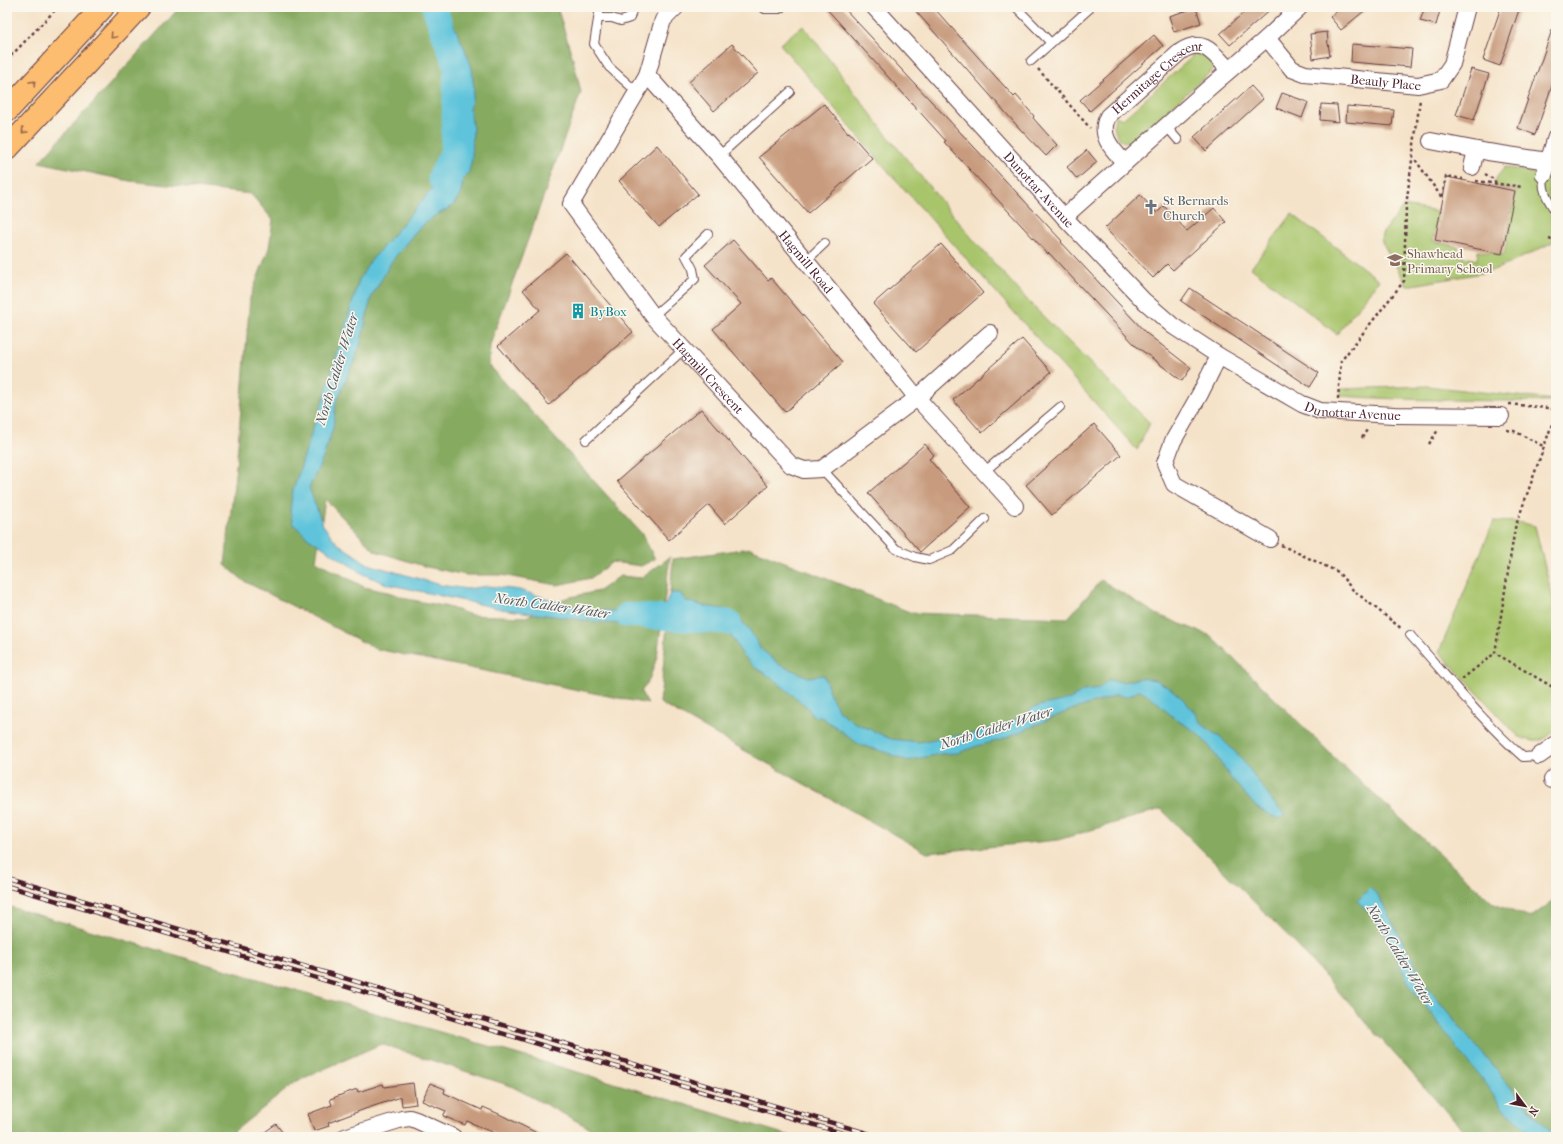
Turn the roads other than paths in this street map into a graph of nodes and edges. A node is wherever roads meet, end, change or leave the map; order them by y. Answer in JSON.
{"nodes":[{"id":1,"x":103,"y":7,"type":"edge"},
{"id":2,"x":139,"y":7,"type":"edge"},
{"id":3,"x":600,"y":7,"type":"edge"},
{"id":4,"x":634,"y":7,"type":"edge"},
{"id":5,"x":676,"y":7,"type":"edge"},
{"id":6,"x":762,"y":7,"type":"edge"},
{"id":7,"x":782,"y":7,"type":"edge"},
{"id":8,"x":874,"y":7,"type":"edge"},
{"id":9,"x":1016,"y":7,"type":"edge"},
{"id":10,"x":1089,"y":7,"type":"edge"},
{"id":11,"x":1467,"y":7,"type":"edge"},
{"id":12,"x":1291,"y":10,"type":"edge"},
{"id":13,"x":598,"y":18,"type":"junction"},
{"id":14,"x":1267,"y":38,"type":"junction"},
{"id":15,"x":1051,"y":43,"type":"junction"},
{"id":16,"x":1031,"y":61,"type":"road end"},
{"id":17,"x":1229,"y":70,"type":"junction"},
{"id":18,"x":647,"y":75,"type":"junction"},
{"id":19,"x":637,"y":92,"type":"junction"},
{"id":20,"x":790,"y":92,"type":"dead end"},
{"id":21,"x":7,"y":111,"type":"edge"},
{"id":22,"x":1166,"y":126,"type":"junction"},
{"id":23,"x":1556,"y":137,"type":"edge"},
{"id":24,"x":1178,"y":140,"type":"dead end"},
{"id":25,"x":1431,"y":141,"type":"dead end"},
{"id":26,"x":7,"y":149,"type":"edge"},
{"id":27,"x":1476,"y":150,"type":"junction"},
{"id":28,"x":719,"y":156,"type":"junction"},
{"id":29,"x":1125,"y":163,"type":"junction"},
{"id":30,"x":1546,"y":168,"type":"junction"},
{"id":31,"x":1471,"y":176,"type":"road end"},
{"id":32,"x":1555,"y":210,"type":"edge"},
{"id":33,"x":1064,"y":217,"type":"junction"},
{"id":34,"x":708,"y":234,"type":"dead end"},
{"id":35,"x":825,"y":243,"type":"dead end"},
{"id":36,"x":806,"y":261,"type":"junction"},
{"id":37,"x":653,"y":316,"type":"junction"},
{"id":38,"x":990,"y":333,"type":"dead end"},
{"id":39,"x":684,"y":349,"type":"junction"},
{"id":40,"x":1218,"y":356,"type":"junction"},
{"id":41,"x":917,"y":398,"type":"junction"},
{"id":42,"x":1060,"y":407,"type":"dead end"},
{"id":43,"x":1501,"y":416,"type":"road end"},
{"id":44,"x":586,"y":440,"type":"dead end"},
{"id":45,"x":822,"y":469,"type":"junction"},
{"id":46,"x":984,"y":472,"type":"junction"},
{"id":47,"x":1015,"y":506,"type":"dead end"},
{"id":48,"x":985,"y":519,"type":"dead end"},
{"id":49,"x":1270,"y":539,"type":"road end"},
{"id":50,"x":1410,"y":635,"type":"road end"},
{"id":51,"x":1556,"y":744,"type":"edge"},
{"id":52,"x":1539,"y":756,"type":"joint"},
{"id":53,"x":345,"y":1137,"type":"edge"},
{"id":54,"x":453,"y":1137,"type":"edge"}],
"edges":[{"from":21,"to":1,"type":"highway","one_way":true},
{"from":2,"to":26,"type":"highway","one_way":true},
{"from":3,"to":13,"type":"lane"},
{"from":4,"to":13,"type":"lane"},
{"from":5,"to":18,"type":"street"},
{"from":6,"to":7,"type":"lane"},
{"from":8,"to":33,"type":"street","name":"Dunottar Avenue"},
{"from":9,"to":15,"type":"lane"},
{"from":10,"to":15,"type":"lane"},
{"from":11,"to":14,"type":"street","name":"Beauly Place"},
{"from":12,"to":14,"type":"street"},
{"from":13,"to":19,"type":"lane"},
{"from":14,"to":17,"type":"street"},
{"from":15,"to":16,"type":"lane"},
{"from":17,"to":22,"type":"street"},
{"from":17,"to":29,"type":"street","name":"Hermitage Crescent"},
{"from":18,"to":19,"type":"street","name":"Hagmill Crescent"},
{"from":18,"to":28,"type":"street","name":"Hagmill Road"},
{"from":19,"to":37,"type":"street","name":"Hagmill Crescent"},
{"from":20,"to":28,"type":"lane"},
{"from":22,"to":24,"type":"lane"},
{"from":22,"to":29,"type":"street"},
{"from":23,"to":30,"type":"street"},
{"from":25,"to":27,"type":"street"},
{"from":27,"to":30,"type":"street"},
{"from":27,"to":31,"type":"street"},
{"from":28,"to":36,"type":"street","name":"Hagmill Road"},
{"from":29,"to":33,"type":"street"},
{"from":30,"to":32,"type":"lane"},
{"from":33,"to":40,"type":"street","name":"Dunottar Avenue"},
{"from":34,"to":37,"type":"lane"},
{"from":35,"to":36,"type":"lane"},
{"from":36,"to":41,"type":"street","name":"Hagmill Road"},
{"from":37,"to":39,"type":"street","name":"Hagmill Crescent"},
{"from":38,"to":41,"type":"street"},
{"from":39,"to":44,"type":"lane"},
{"from":39,"to":45,"type":"street","name":"Hagmill Crescent"},
{"from":40,"to":43,"type":"street","name":"Dunottar Avenue"},
{"from":40,"to":49,"type":"street"},
{"from":41,"to":45,"type":"street"},
{"from":41,"to":46,"type":"street","name":"Hagmill Road"},
{"from":42,"to":46,"type":"lane"},
{"from":45,"to":48,"type":"lane"},
{"from":46,"to":47,"type":"street","name":"Hagmill Road"},
{"from":50,"to":52,"type":"lane"},
{"from":51,"to":52,"type":"street"},
{"from":53,"to":54,"type":"street"}]}
